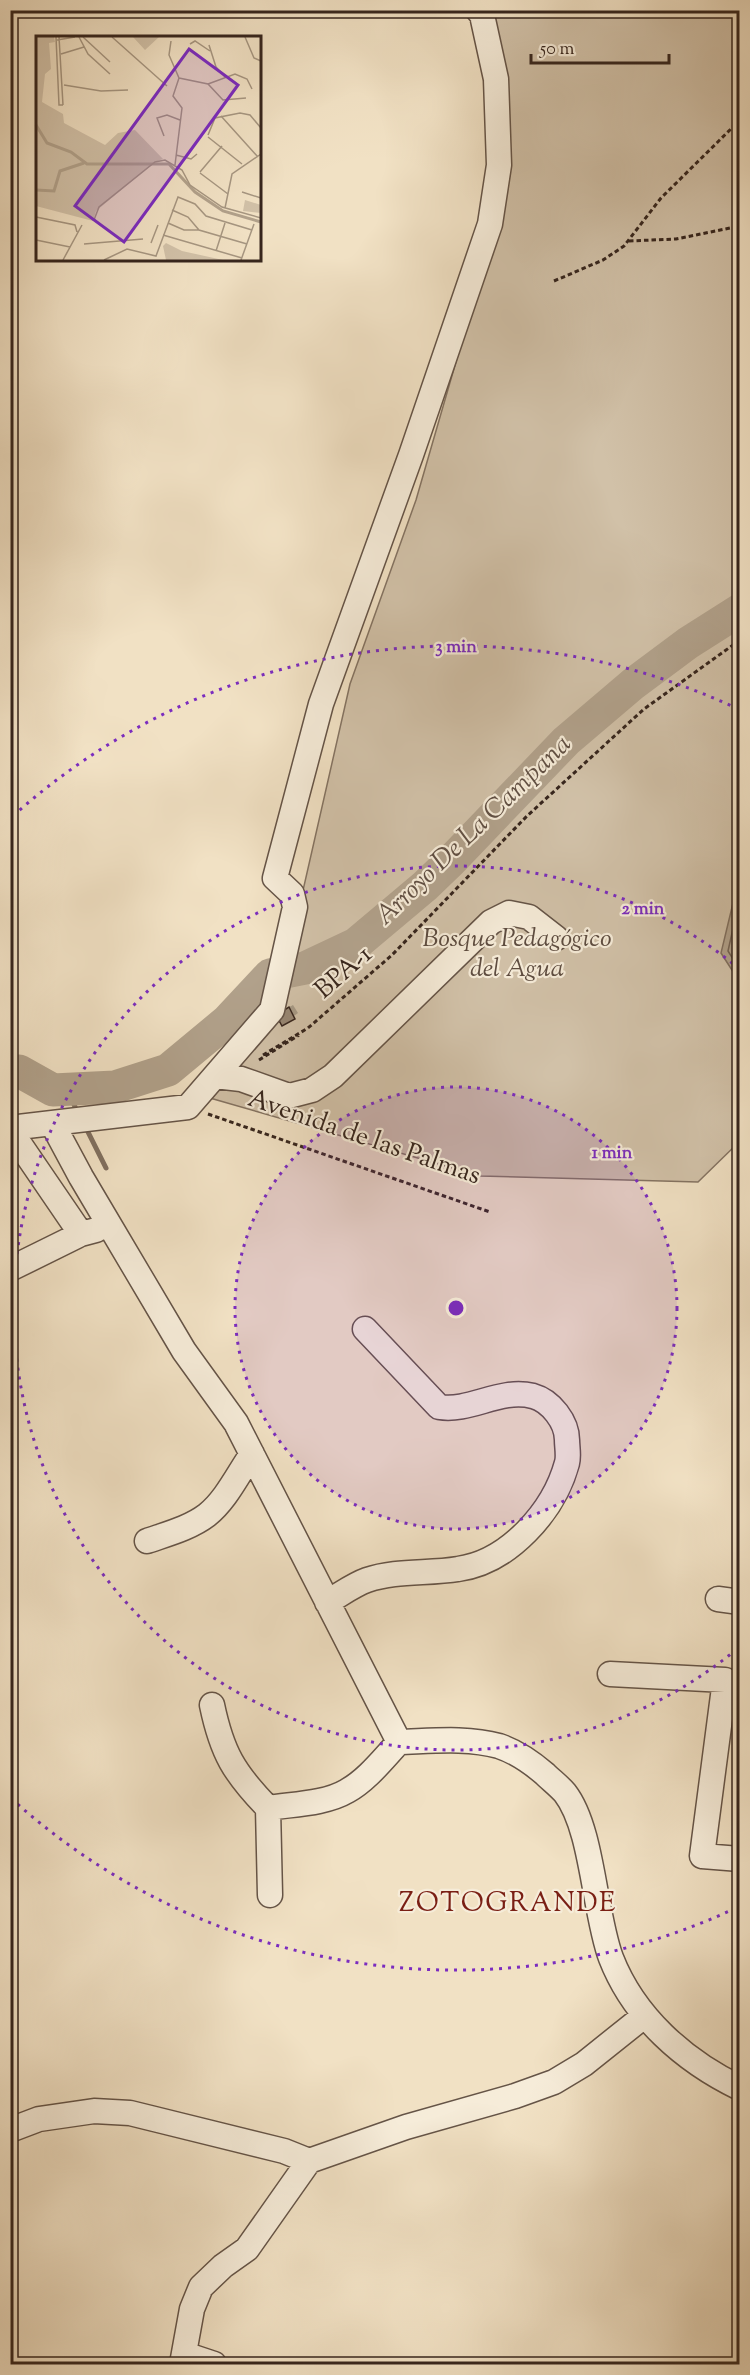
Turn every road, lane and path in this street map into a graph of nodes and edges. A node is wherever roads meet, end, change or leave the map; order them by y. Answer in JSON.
{"nodes":[{"id":1,"x":478,"y":10,"type":"edge"},
{"id":2,"x":740,"y":120,"type":"edge"},
{"id":3,"x":740,"y":226,"type":"edge"},
{"id":4,"x":628,"y":241,"type":"junction"},
{"id":5,"x":554,"y":281,"type":"dead end"},
{"id":6,"x":740,"y":641,"type":"edge"},
{"id":7,"x":556,"y":938,"type":"dead end"},
{"id":8,"x":257,"y":1060,"type":"dead end"},
{"id":9,"x":215,"y":1076,"type":"junction"},
{"id":10,"x":220,"y":1118,"type":"dead end"},
{"id":11,"x":60,"y":1122,"type":"junction"},
{"id":12,"x":16,"y":1128,"type":"edge"},
{"id":13,"x":489,"y":1212,"type":"dead end"},
{"id":14,"x":95,"y":1230,"type":"junction"},
{"id":15,"x":10,"y":1269,"type":"edge"},
{"id":16,"x":365,"y":1329,"type":"dead end"},
{"id":17,"x":252,"y":1454,"type":"junction"},
{"id":18,"x":147,"y":1541,"type":"dead end"},
{"id":19,"x":327,"y":1602,"type":"junction"},
{"id":20,"x":610,"y":1674,"type":"dead end"},
{"id":21,"x":212,"y":1705,"type":"dead end"},
{"id":22,"x":399,"y":1742,"type":"junction"},
{"id":23,"x":268,"y":1808,"type":"junction"},
{"id":24,"x":740,"y":1859,"type":"edge"},
{"id":25,"x":270,"y":1895,"type":"dead end"},
{"id":26,"x":644,"y":2016,"type":"junction"},
{"id":27,"x":740,"y":2088,"type":"edge"},
{"id":28,"x":10,"y":2130,"type":"edge"},
{"id":29,"x":309,"y":2161,"type":"junction"},
{"id":30,"x":183,"y":2359,"type":"edge"},
{"id":31,"x":214,"y":2364,"type":"edge"}],
"edges":[{"from":1,"to":9,"type":"street"},
{"from":2,"to":4,"type":"path"},
{"from":3,"to":4,"type":"path"},
{"from":4,"to":5,"type":"path"},
{"from":6,"to":8,"type":"path","name":"BPA-1"},
{"from":7,"to":9,"type":"street"},
{"from":9,"to":11,"type":"street"},
{"from":10,"to":13,"type":"path","name":"Avenida de las Palmas"},
{"from":11,"to":12,"type":"street"},
{"from":11,"to":14,"type":"street"},
{"from":12,"to":14,"type":"street"},
{"from":14,"to":15,"type":"street"},
{"from":14,"to":17,"type":"street"},
{"from":16,"to":19,"type":"street"},
{"from":17,"to":18,"type":"street"},
{"from":17,"to":19,"type":"street"},
{"from":19,"to":22,"type":"street"},
{"from":20,"to":24,"type":"street"},
{"from":21,"to":23,"type":"street"},
{"from":22,"to":23,"type":"street"},
{"from":22,"to":26,"type":"street"},
{"from":23,"to":25,"type":"street"},
{"from":26,"to":27,"type":"street"},
{"from":26,"to":29,"type":"street"},
{"from":28,"to":29,"type":"street"},
{"from":29,"to":30,"type":"street"},
{"from":30,"to":31,"type":"street"}]}
